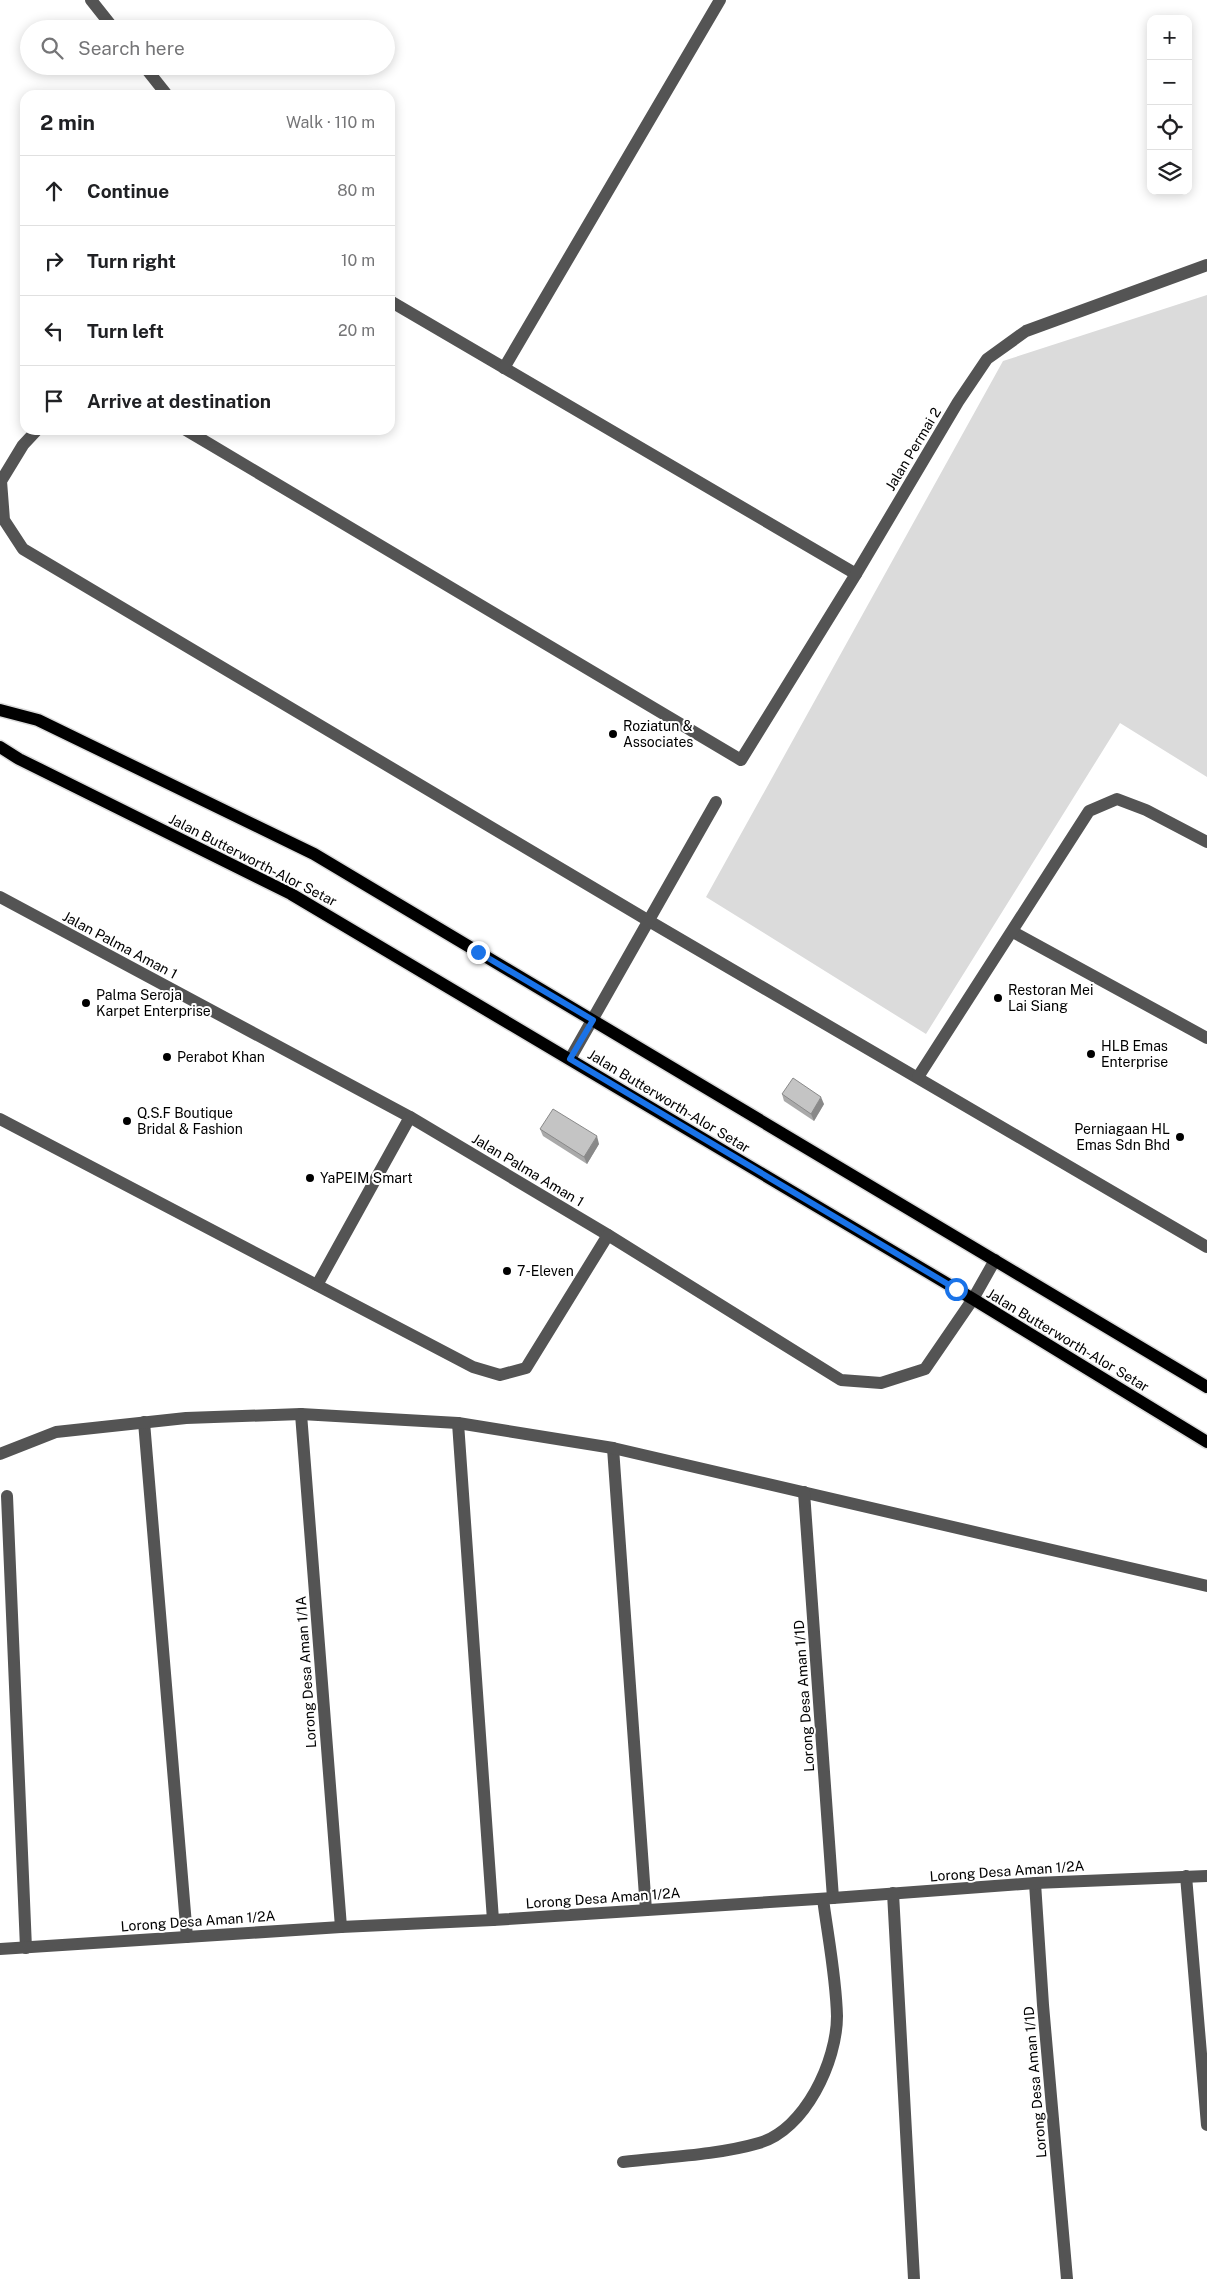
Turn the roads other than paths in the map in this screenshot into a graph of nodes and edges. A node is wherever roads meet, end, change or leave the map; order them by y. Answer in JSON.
{"nodes":[{"id":1,"x":91,"y":0,"type":"edge"},
{"id":2,"x":720,"y":0,"type":"edge"},
{"id":3,"x":107,"y":20,"type":"edge"},
{"id":4,"x":151,"y":75,"type":"edge"},
{"id":5,"x":163,"y":90,"type":"edge"},
{"id":6,"x":1207,"y":265,"type":"edge"},
{"id":7,"x":395,"y":304,"type":"edge"},
{"id":8,"x":504,"y":368,"type":"junction"},
{"id":9,"x":32,"y":435,"type":"edge"},
{"id":10,"x":194,"y":435,"type":"edge"},
{"id":11,"x":856,"y":574,"type":"junction"},
{"id":12,"x":0,"y":710,"type":"edge"},
{"id":13,"x":0,"y":747,"type":"edge"},
{"id":14,"x":0,"y":759,"type":"edge"},
{"id":15,"x":19,"y":759,"type":"junction"},
{"id":16,"x":716,"y":802,"type":"dead end"},
{"id":17,"x":1207,"y":842,"type":"edge"},
{"id":18,"x":0,"y":898,"type":"edge"},
{"id":19,"x":649,"y":921,"type":"junction"},
{"id":20,"x":1013,"y":932,"type":"junction"},
{"id":21,"x":593,"y":1020,"type":"junction"},
{"id":22,"x":1207,"y":1038,"type":"edge"},
{"id":23,"x":570,"y":1059,"type":"junction"},
{"id":24,"x":918,"y":1077,"type":"junction"},
{"id":25,"x":410,"y":1117,"type":"junction"},
{"id":26,"x":0,"y":1119,"type":"edge"},
{"id":27,"x":608,"y":1235,"type":"junction"},
{"id":28,"x":1207,"y":1247,"type":"edge"},
{"id":29,"x":995,"y":1260,"type":"junction"},
{"id":30,"x":317,"y":1285,"type":"junction"},
{"id":31,"x":973,"y":1299,"type":"junction"},
{"id":32,"x":1207,"y":1387,"type":"edge"},
{"id":33,"x":301,"y":1414,"type":"junction"},
{"id":34,"x":144,"y":1422,"type":"junction"},
{"id":35,"x":458,"y":1423,"type":"junction"},
{"id":36,"x":1207,"y":1442,"type":"edge"},
{"id":37,"x":613,"y":1448,"type":"junction"},
{"id":38,"x":0,"y":1454,"type":"edge"},
{"id":39,"x":804,"y":1492,"type":"junction"},
{"id":40,"x":7,"y":1496,"type":"dead end"},
{"id":41,"x":1207,"y":1586,"type":"edge"},
{"id":42,"x":1186,"y":1876,"type":"junction"},
{"id":43,"x":1207,"y":1876,"type":"edge"},
{"id":44,"x":1035,"y":1883,"type":"junction"},
{"id":45,"x":893,"y":1893,"type":"junction"},
{"id":46,"x":828,"y":1899,"type":"junction"},
{"id":47,"x":646,"y":1910,"type":"junction"},
{"id":48,"x":493,"y":1920,"type":"junction"},
{"id":49,"x":341,"y":1927,"type":"junction"},
{"id":50,"x":187,"y":1937,"type":"junction"},
{"id":51,"x":26,"y":1948,"type":"junction"},
{"id":52,"x":0,"y":1949,"type":"edge"},
{"id":53,"x":1207,"y":2126,"type":"edge"},
{"id":54,"x":623,"y":2162,"type":"dead end"},
{"id":55,"x":914,"y":2279,"type":"edge"},
{"id":56,"x":1067,"y":2279,"type":"edge"}],
"edges":[{"from":1,"to":3,"type":"street"},
{"from":2,"to":8,"type":"street"},
{"from":4,"to":5,"type":"street"},
{"from":6,"to":11,"type":"street","name":"Jalan Permai 2"},
{"from":7,"to":8,"type":"street"},
{"from":8,"to":11,"type":"street"},
{"from":9,"to":19,"type":"street"},
{"from":10,"to":11,"type":"street","name":"Jalan Permai 2"},
{"from":12,"to":21,"type":"main road"},
{"from":13,"to":15,"type":"main road","name":"Jalan Butterworth-Alor Setar"},
{"from":14,"to":15,"type":"main road"},
{"from":15,"to":23,"type":"main road","name":"Jalan Butterworth-Alor Setar"},
{"from":16,"to":19,"type":"street"},
{"from":17,"to":20,"type":"street"},
{"from":18,"to":25,"type":"street","name":"Jalan Palma Aman 1"},
{"from":19,"to":21,"type":"street"},
{"from":19,"to":24,"type":"street"},
{"from":20,"to":22,"type":"street"},
{"from":20,"to":24,"type":"street"},
{"from":21,"to":23,"type":"street"},
{"from":21,"to":29,"type":"main road"},
{"from":23,"to":31,"type":"main road","name":"Jalan Butterworth-Alor Setar"},
{"from":24,"to":28,"type":"street"},
{"from":25,"to":27,"type":"street","name":"Jalan Palma Aman 1"},
{"from":25,"to":30,"type":"street"},
{"from":26,"to":30,"type":"street"},
{"from":27,"to":30,"type":"street"},
{"from":27,"to":31,"type":"street","name":"Jalan Palma Aman 1"},
{"from":29,"to":31,"type":"street","name":"Jalan Palma Aman 1"},
{"from":29,"to":32,"type":"main road"},
{"from":31,"to":36,"type":"main road","name":"Jalan Butterworth-Alor Setar"},
{"from":33,"to":34,"type":"street"},
{"from":33,"to":35,"type":"street"},
{"from":33,"to":49,"type":"street","name":"Lorong Desa Aman 1/1A"},
{"from":34,"to":38,"type":"street"},
{"from":34,"to":50,"type":"street"},
{"from":35,"to":37,"type":"street"},
{"from":35,"to":48,"type":"street"},
{"from":37,"to":39,"type":"street"},
{"from":37,"to":47,"type":"street"},
{"from":39,"to":41,"type":"street"},
{"from":39,"to":46,"type":"street","name":"Lorong Desa Aman 1/1D"},
{"from":40,"to":51,"type":"street"},
{"from":42,"to":43,"type":"street","name":"Lorong Desa Aman 1/2A"},
{"from":42,"to":44,"type":"street","name":"Lorong Desa Aman 1/2A"},
{"from":42,"to":53,"type":"street"},
{"from":44,"to":45,"type":"street","name":"Lorong Desa Aman 1/2A"},
{"from":44,"to":56,"type":"street","name":"Lorong Desa Aman 1/1D"},
{"from":45,"to":46,"type":"street","name":"Lorong Desa Aman 1/2A"},
{"from":45,"to":55,"type":"street"},
{"from":46,"to":47,"type":"street","name":"Lorong Desa Aman 1/2A"},
{"from":46,"to":54,"type":"street","name":"Lorong Desa Aman 1/1D"},
{"from":47,"to":48,"type":"street","name":"Lorong Desa Aman 1/2A"},
{"from":48,"to":49,"type":"street","name":"Lorong Desa Aman 1/2A"},
{"from":49,"to":50,"type":"street","name":"Lorong Desa Aman 1/2A"},
{"from":50,"to":51,"type":"street","name":"Lorong Desa Aman 1/2A"},
{"from":51,"to":52,"type":"street","name":"Lorong Desa Aman 1/2A"}]}
